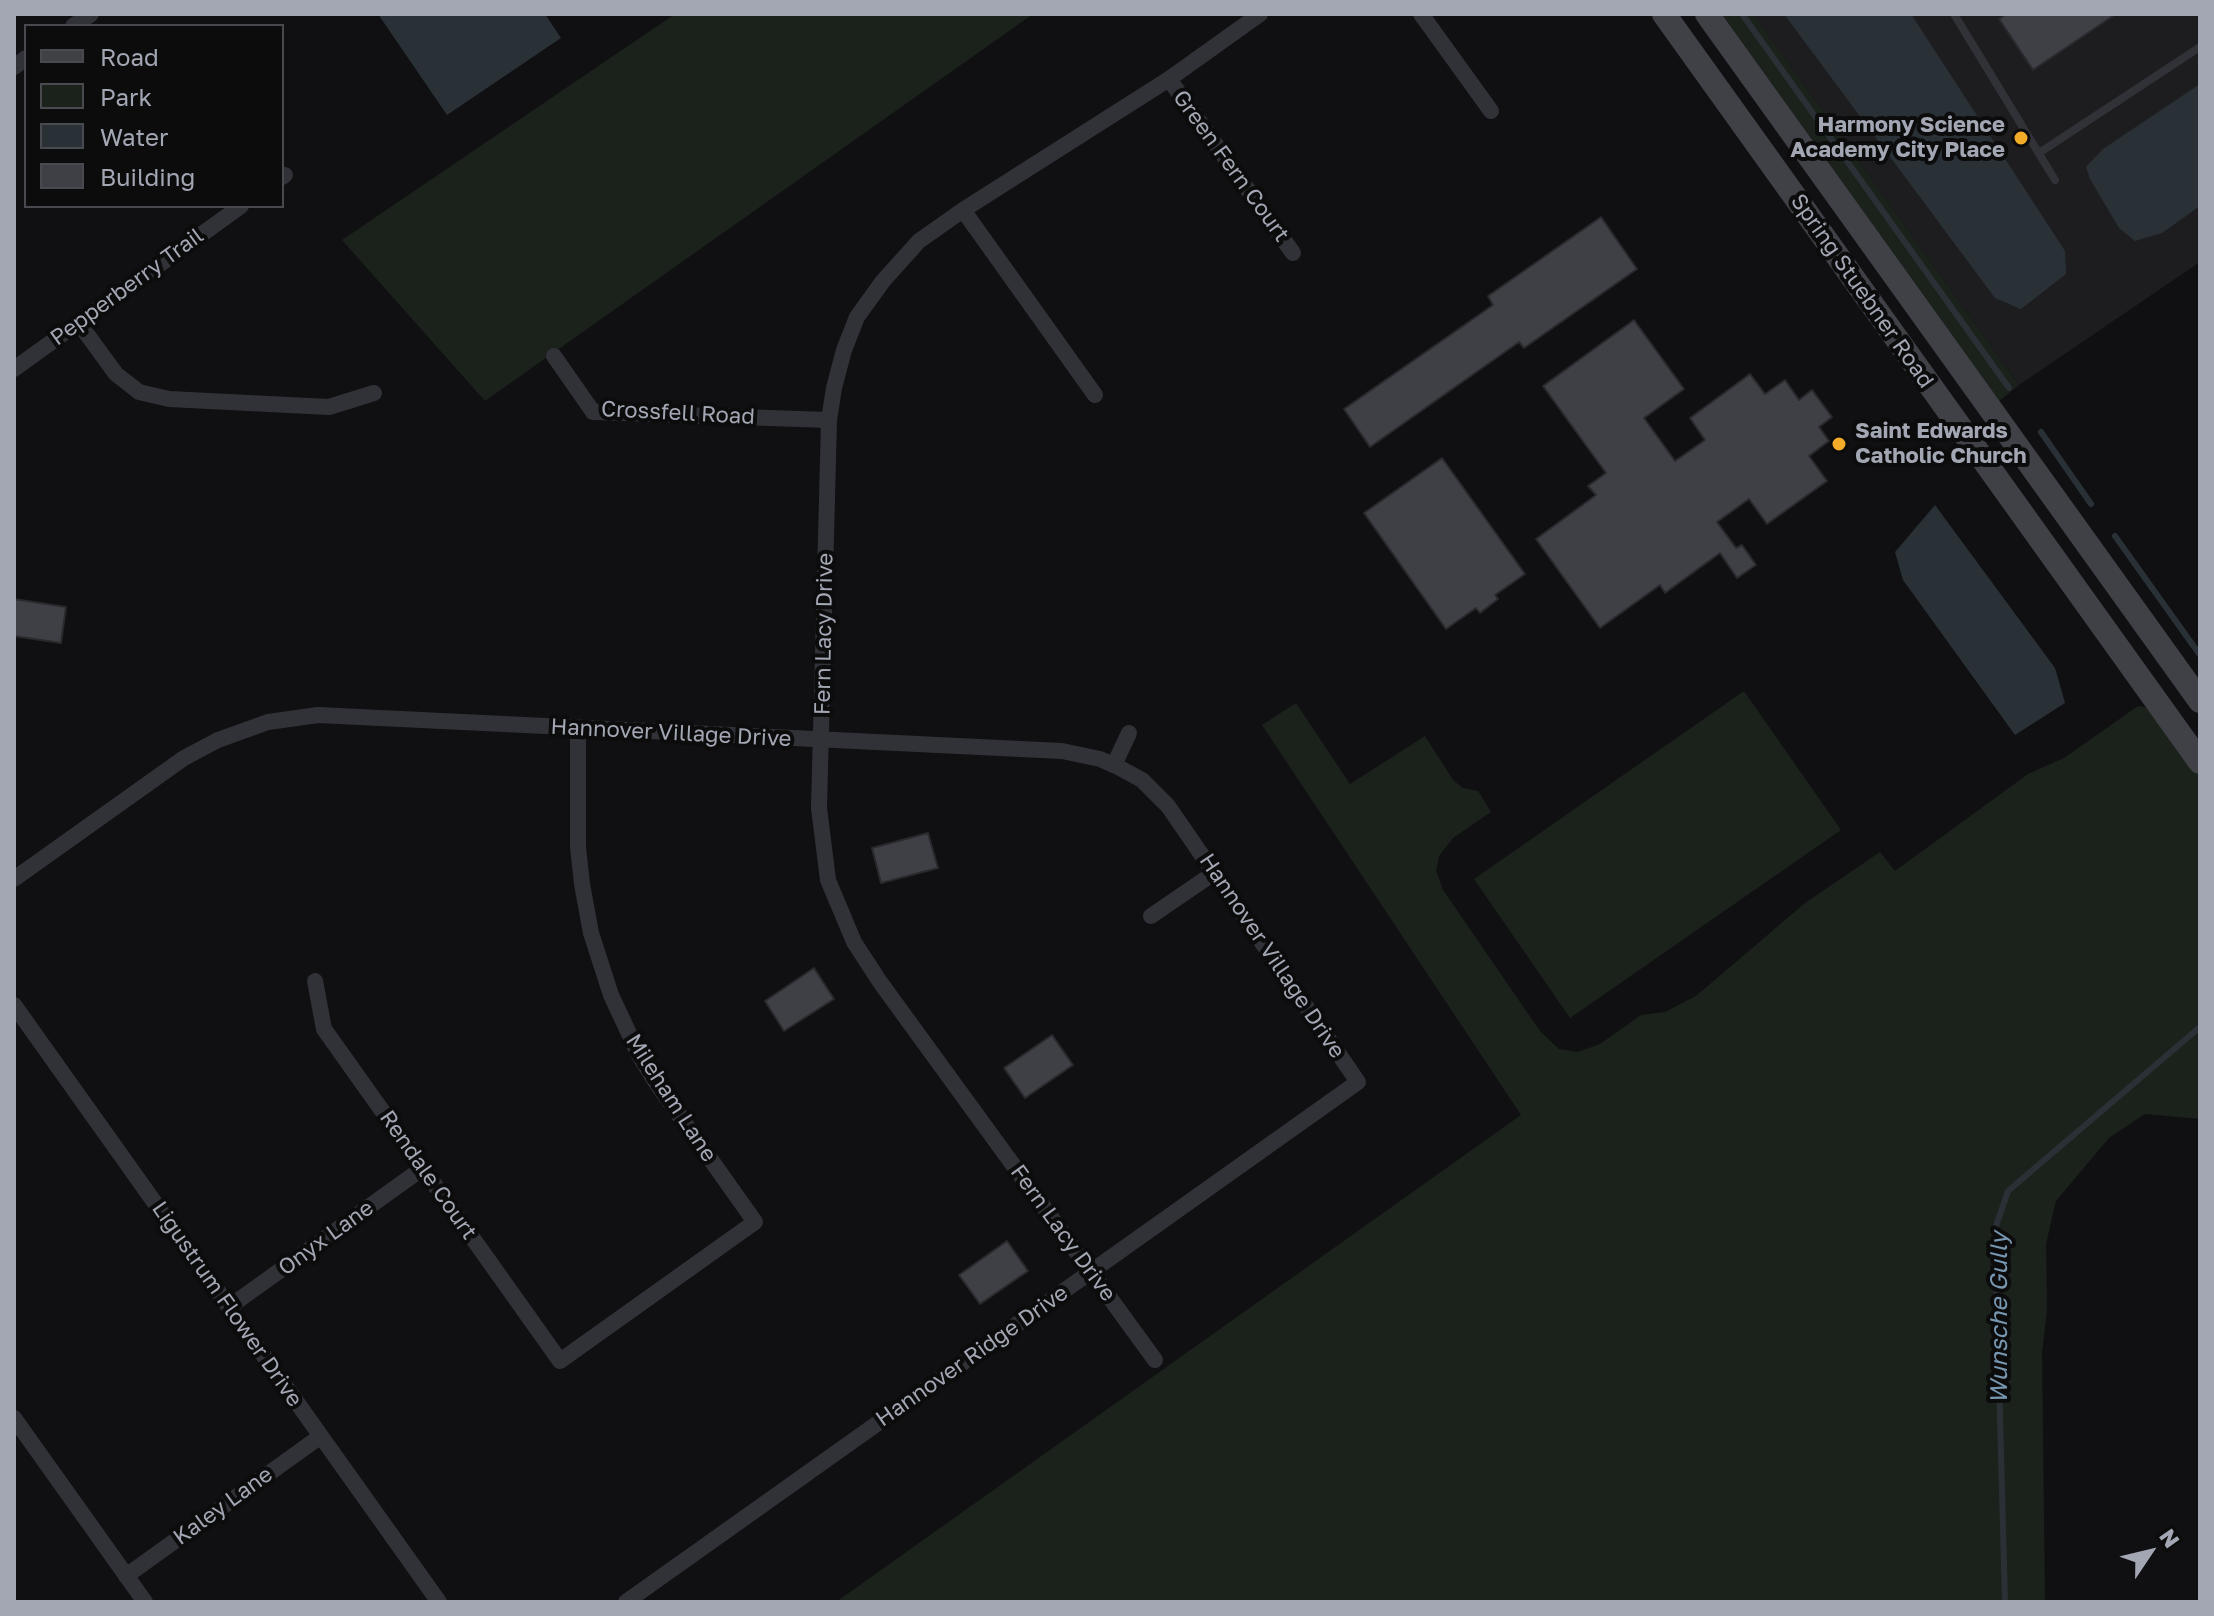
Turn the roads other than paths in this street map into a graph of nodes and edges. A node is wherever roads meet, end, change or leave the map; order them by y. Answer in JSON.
{"nodes":[{"id":1,"x":1260,"y":14,"type":"edge"},
{"id":2,"x":1421,"y":14,"type":"edge"},
{"id":3,"x":1664,"y":14,"type":"edge"},
{"id":4,"x":1707,"y":14,"type":"edge"},
{"id":5,"x":1954,"y":14,"type":"edge"},
{"id":6,"x":2200,"y":47,"type":"edge"},
{"id":7,"x":1742,"y":63,"type":"junction"},
{"id":8,"x":1169,"y":79,"type":"junction"},
{"id":9,"x":1714,"y":83,"type":"junction"},
{"id":10,"x":1491,"y":111,"type":"dead end"},
{"id":11,"x":2039,"y":153,"type":"junction"},
{"id":12,"x":2055,"y":180,"type":"dead end"},
{"id":13,"x":238,"y":208,"type":"edge"},
{"id":14,"x":963,"y":210,"type":"junction"},
{"id":15,"x":1293,"y":253,"type":"dead end"},
{"id":16,"x":78,"y":322,"type":"junction"},
{"id":17,"x":554,"y":356,"type":"dead end"},
{"id":18,"x":14,"y":369,"type":"edge"},
{"id":19,"x":374,"y":393,"type":"dead end"},
{"id":20,"x":1095,"y":395,"type":"dead end"},
{"id":21,"x":829,"y":420,"type":"junction"},
{"id":22,"x":1996,"y":420,"type":"junction"},
{"id":23,"x":1968,"y":440,"type":"junction"},
{"id":24,"x":2175,"y":667,"type":"junction"},
{"id":25,"x":2146,"y":687,"type":"junction"},
{"id":26,"x":2200,"y":701,"type":"edge"},
{"id":27,"x":578,"y":728,"type":"junction"},
{"id":28,"x":1129,"y":733,"type":"dead end"},
{"id":29,"x":822,"y":739,"type":"junction"},
{"id":30,"x":2200,"y":762,"type":"edge"},
{"id":31,"x":1114,"y":765,"type":"junction"},
{"id":32,"x":1214,"y":873,"type":"junction"},
{"id":33,"x":14,"y":879,"type":"edge"},
{"id":34,"x":1151,"y":916,"type":"dead end"},
{"id":35,"x":315,"y":981,"type":"dead end"},
{"id":36,"x":14,"y":1005,"type":"edge"},
{"id":37,"x":1358,"y":1082,"type":"joint"},
{"id":38,"x":423,"y":1168,"type":"junction"},
{"id":39,"x":1090,"y":1272,"type":"junction"},
{"id":40,"x":229,"y":1307,"type":"junction"},
{"id":41,"x":1155,"y":1360,"type":"dead end"},
{"id":42,"x":560,"y":1361,"type":"joint"},
{"id":43,"x":14,"y":1418,"type":"edge"},
{"id":44,"x":321,"y":1436,"type":"junction"},
{"id":45,"x":126,"y":1576,"type":"junction"},
{"id":46,"x":145,"y":1602,"type":"edge"},
{"id":47,"x":439,"y":1602,"type":"edge"},
{"id":48,"x":626,"y":1602,"type":"edge"}],
"edges":[{"from":1,"to":8,"type":"street","name":"Fern Lacy Drive"},
{"from":2,"to":10,"type":"street"},
{"from":3,"to":9,"type":"main road","name":"Spring Stuebner Road"},
{"from":4,"to":7,"type":"main road","name":"Spring Stuebner Road"},
{"from":5,"to":11,"type":"lane"},
{"from":6,"to":11,"type":"lane"},
{"from":7,"to":9,"type":"main road"},
{"from":7,"to":22,"type":"main road","name":"Spring Stuebner Road"},
{"from":8,"to":14,"type":"street","name":"Fern Lacy Drive"},
{"from":8,"to":15,"type":"street","name":"Green Fern Court"},
{"from":9,"to":23,"type":"main road","name":"Spring Stuebner Road"},
{"from":11,"to":12,"type":"lane"},
{"from":13,"to":16,"type":"street","name":"Pepperberry Trail"},
{"from":14,"to":20,"type":"street"},
{"from":14,"to":21,"type":"street","name":"Fern Lacy Drive"},
{"from":16,"to":18,"type":"street","name":"Pepperberry Trail"},
{"from":16,"to":19,"type":"street"},
{"from":17,"to":21,"type":"street","name":"Crossfell Road"},
{"from":21,"to":29,"type":"street","name":"Fern Lacy Drive"},
{"from":22,"to":23,"type":"main road"},
{"from":22,"to":24,"type":"main road","name":"Spring Stuebner Road"},
{"from":23,"to":25,"type":"main road","name":"Spring Stuebner Road"},
{"from":24,"to":25,"type":"main road"},
{"from":24,"to":26,"type":"main road","name":"Spring Stuebner Road"},
{"from":25,"to":30,"type":"main road","name":"Spring Stuebner Road"},
{"from":27,"to":29,"type":"street","name":"Hannover Village Drive"},
{"from":27,"to":33,"type":"street","name":"Hannover Village Drive"},
{"from":27,"to":42,"type":"street","name":"Mileham Lane"},
{"from":28,"to":31,"type":"street"},
{"from":29,"to":31,"type":"street","name":"Hannover Village Drive"},
{"from":29,"to":39,"type":"street","name":"Fern Lacy Drive"},
{"from":31,"to":32,"type":"street","name":"Hannover Village Drive"},
{"from":32,"to":34,"type":"street"},
{"from":32,"to":37,"type":"street","name":"Hannover Village Drive"},
{"from":35,"to":38,"type":"street","name":"Rendale Court"},
{"from":36,"to":40,"type":"street","name":"Ligustrum Flower Drive"},
{"from":37,"to":39,"type":"street","name":"Hannover Ridge Drive"},
{"from":38,"to":40,"type":"street","name":"Onyx Lane"},
{"from":38,"to":42,"type":"street","name":"Rendale Court"},
{"from":39,"to":41,"type":"street","name":"Fern Lacy Drive"},
{"from":39,"to":48,"type":"street","name":"Hannover Ridge Drive"},
{"from":40,"to":44,"type":"street","name":"Ligustrum Flower Drive"},
{"from":43,"to":45,"type":"street"},
{"from":44,"to":45,"type":"street","name":"Kaley Lane"},
{"from":44,"to":47,"type":"street","name":"Ligustrum Flower Drive"},
{"from":45,"to":46,"type":"street"}]}
